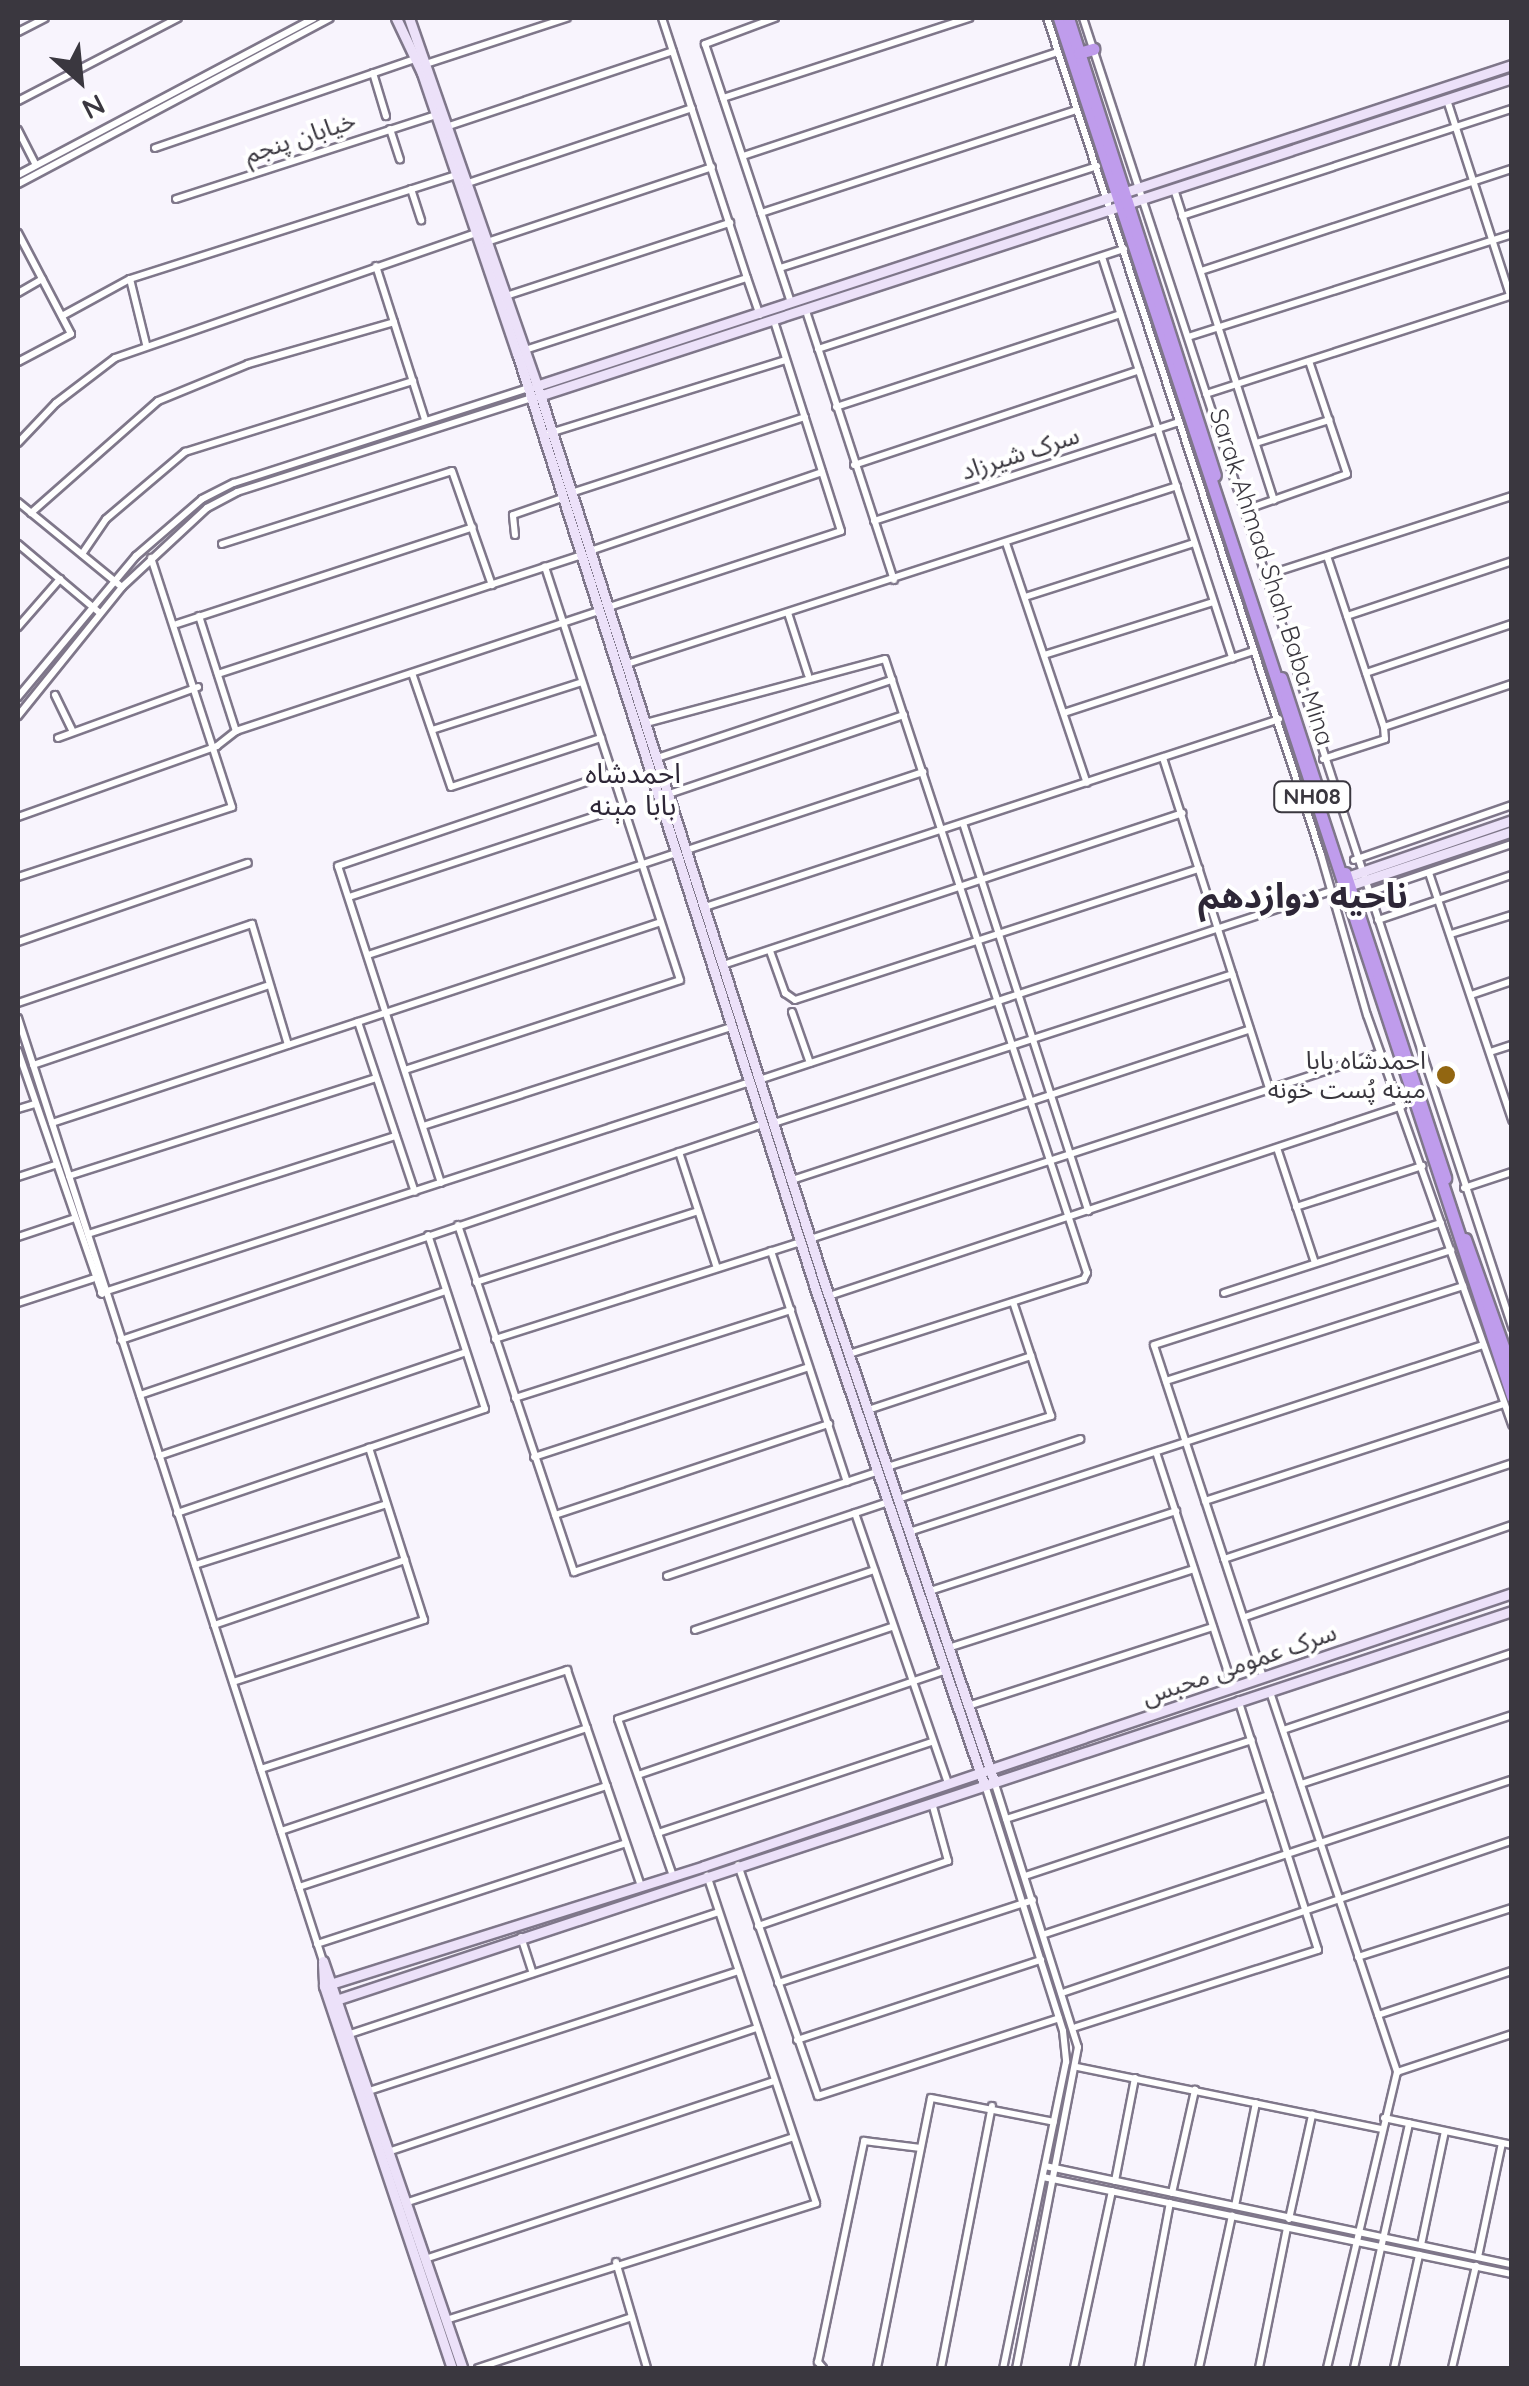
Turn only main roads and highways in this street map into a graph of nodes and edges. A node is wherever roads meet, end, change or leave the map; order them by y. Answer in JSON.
{"nodes":[{"id":1,"x":1058,"y":18,"type":"edge"},
{"id":2,"x":1068,"y":18,"type":"edge"},
{"id":3,"x":1094,"y":49,"type":"road end"},
{"id":4,"x":1079,"y":54,"type":"junction"},
{"id":5,"x":1118,"y":201,"type":"junction"},
{"id":6,"x":1347,"y":882,"type":"junction"},
{"id":7,"x":1512,"y":1372,"type":"edge"},
{"id":8,"x":1507,"y":1400,"type":"edge"}],
"edges":[{"from":1,"to":5,"type":"highway","number":"NH08"},
{"from":2,"to":4,"type":"highway","number":"NH08"},
{"from":3,"to":4,"type":"highway"},
{"from":4,"to":5,"type":"highway","number":"NH08"},
{"from":5,"to":6,"type":"highway","name":"Sarak Ahmad Shah Baba Mina","number":"NH08"},
{"from":5,"to":6,"type":"highway","number":"NH08"},
{"from":6,"to":7,"type":"highway","name":"Sarak Ahmad Shah Baba Mina","number":"NH08"},
{"from":6,"to":8,"type":"highway","number":"NH08"}]}
